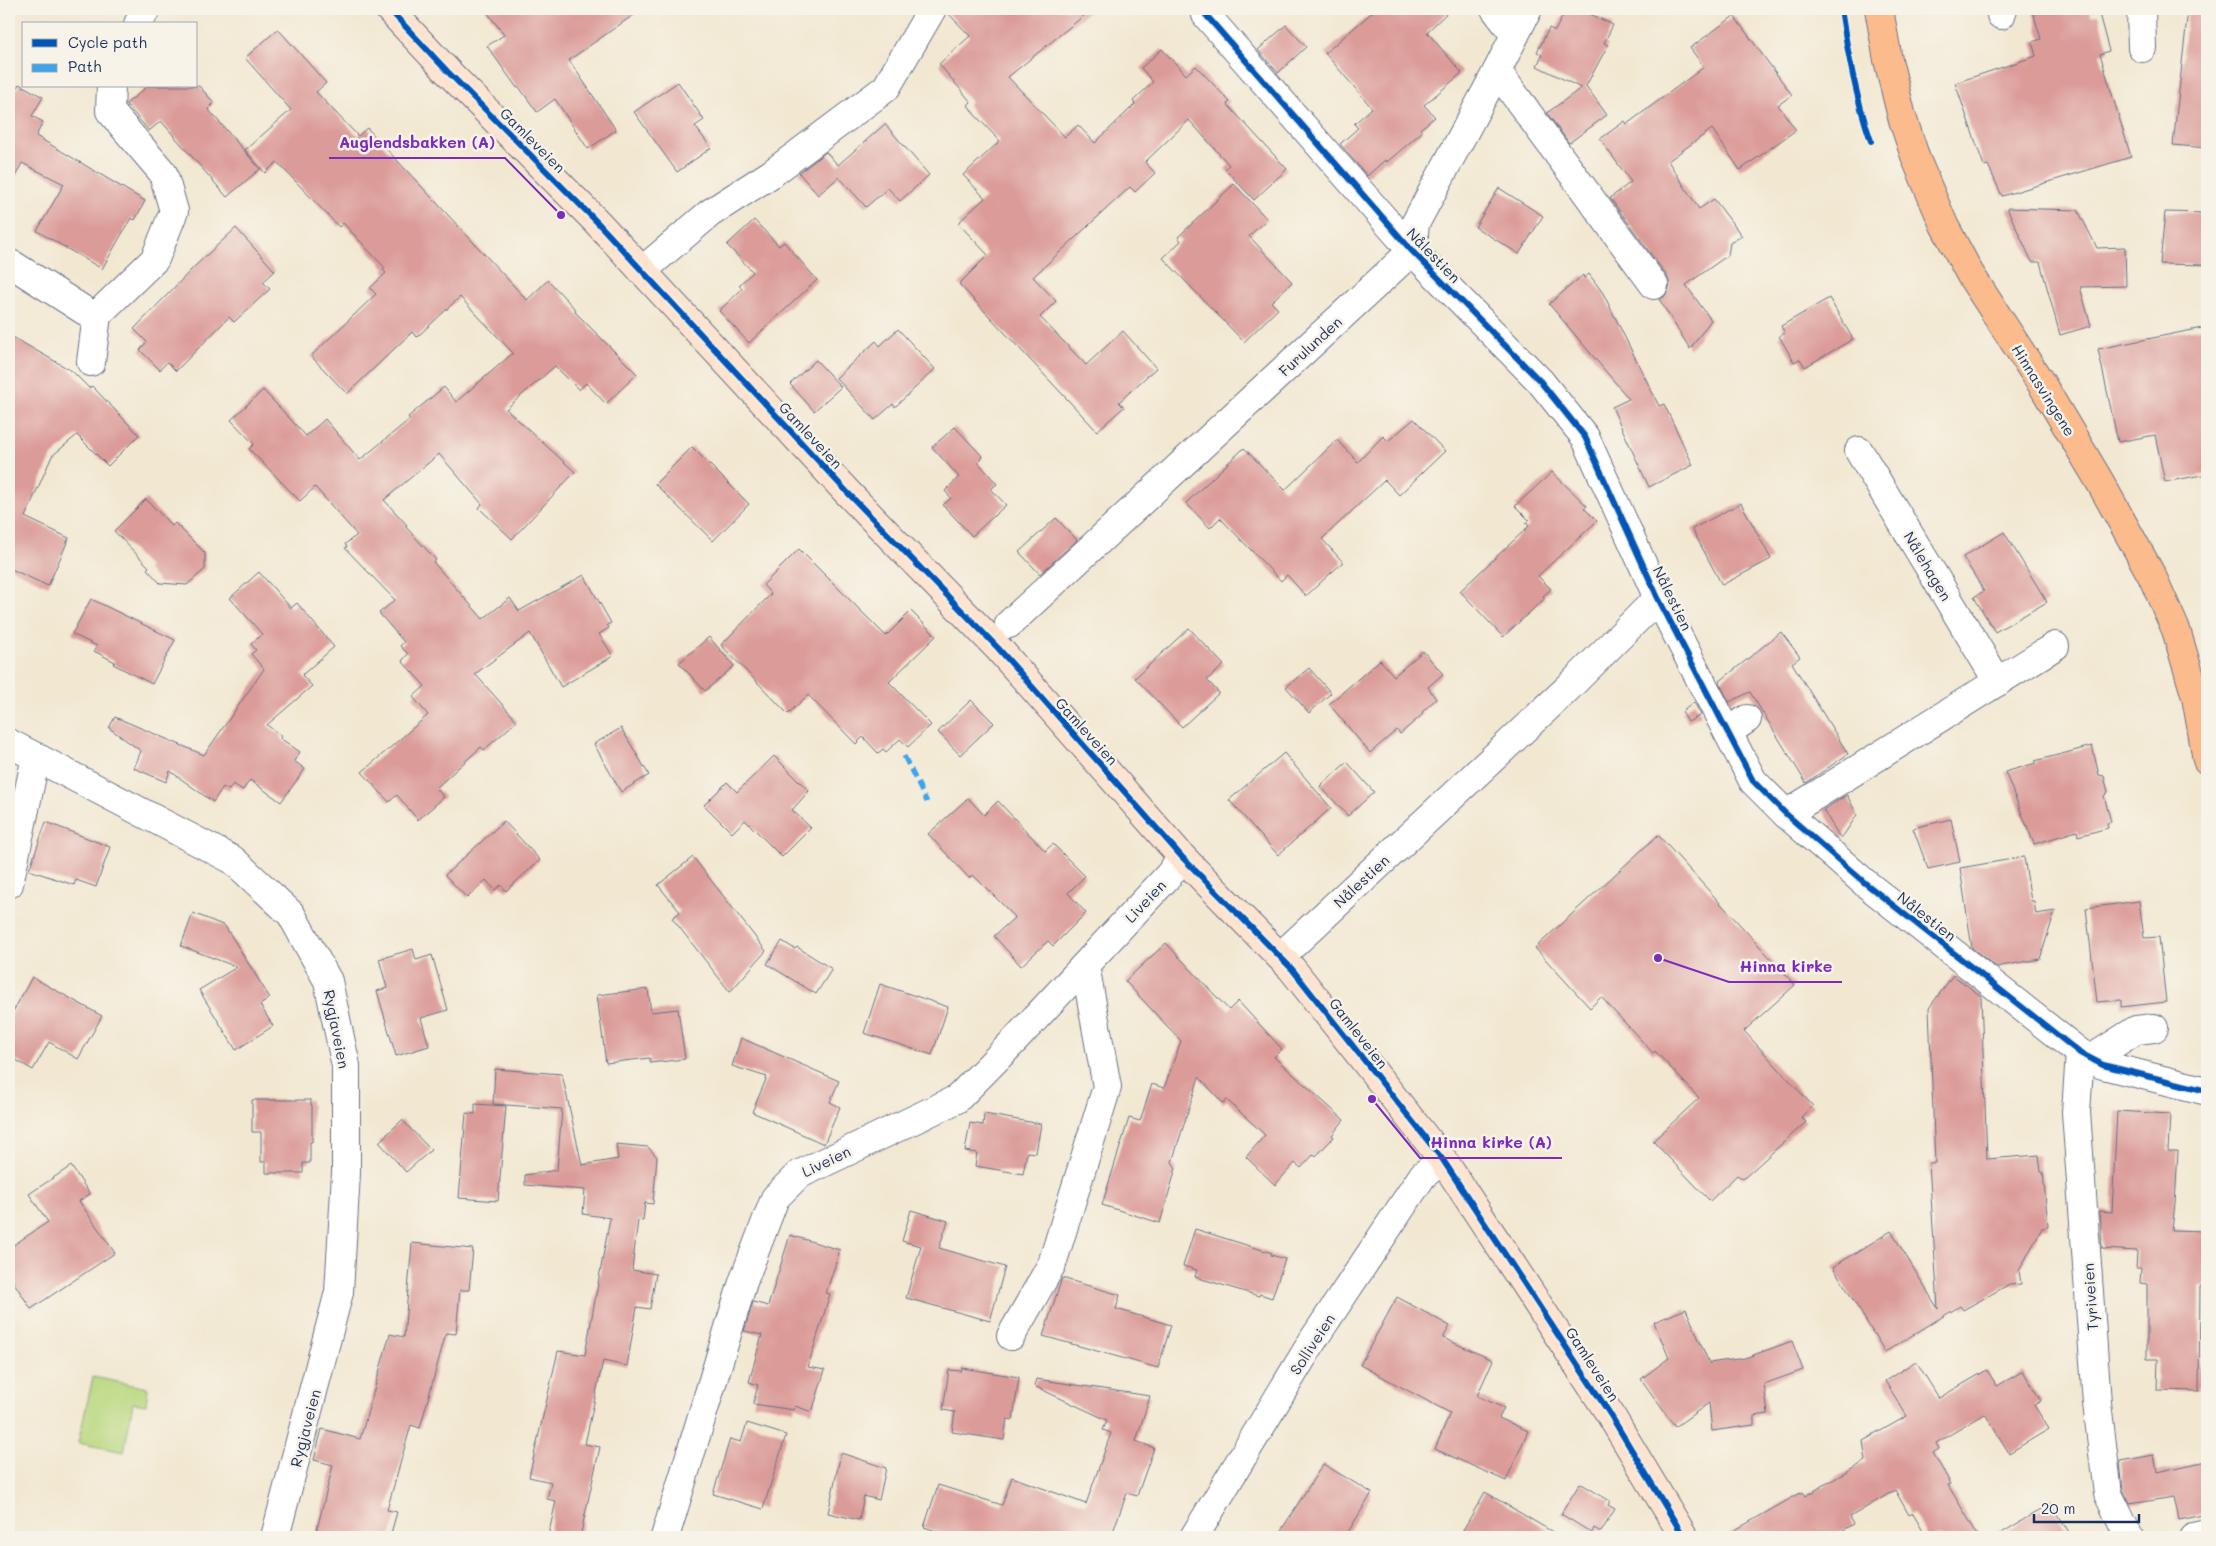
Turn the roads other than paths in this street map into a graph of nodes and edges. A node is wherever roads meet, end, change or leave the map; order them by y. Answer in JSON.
{"nodes":[{"id":1,"x":146,"y":9,"type":"edge"},
{"id":2,"x":388,"y":9,"type":"edge"},
{"id":3,"x":932,"y":9,"type":"edge"},
{"id":4,"x":1205,"y":9,"type":"edge"},
{"id":5,"x":1495,"y":9,"type":"edge"},
{"id":6,"x":1528,"y":9,"type":"edge"},
{"id":7,"x":2141,"y":9,"type":"edge"},
{"id":8,"x":1881,"y":12,"type":"edge"},
{"id":9,"x":139,"y":22,"type":"edge"},
{"id":10,"x":1515,"y":34,"type":"junction"},
{"id":11,"x":2142,"y":48,"type":"dead end"},
{"id":12,"x":1497,"y":71,"type":"junction"},
{"id":13,"x":111,"y":88,"type":"edge"},
{"id":14,"x":1412,"y":251,"type":"junction"},
{"id":15,"x":13,"y":265,"type":"dead end"},
{"id":16,"x":642,"y":271,"type":"junction"},
{"id":17,"x":1654,"y":285,"type":"dead end"},
{"id":18,"x":96,"y":318,"type":"junction"},
{"id":19,"x":91,"y":362,"type":"dead end"},
{"id":20,"x":1859,"y":451,"type":"dead end"},
{"id":21,"x":1658,"y":598,"type":"junction"},
{"id":22,"x":1009,"y":624,"type":"dead end"},
{"id":23,"x":2055,"y":646,"type":"dead end"},
{"id":24,"x":1998,"y":682,"type":"junction"},
{"id":25,"x":9,"y":743,"type":"edge"},
{"id":26,"x":36,"y":757,"type":"junction"},
{"id":27,"x":2207,"y":760,"type":"edge"},
{"id":28,"x":1786,"y":814,"type":"junction"},
{"id":29,"x":1182,"y":857,"type":"junction"},
{"id":30,"x":9,"y":884,"type":"edge"},
{"id":31,"x":1281,"y":956,"type":"junction"},
{"id":32,"x":1085,"y":965,"type":"junction"},
{"id":33,"x":2154,"y":1028,"type":"dead end"},
{"id":34,"x":2086,"y":1056,"type":"junction"},
{"id":35,"x":2207,"y":1092,"type":"edge"},
{"id":36,"x":1443,"y":1160,"type":"junction"},
{"id":37,"x":1011,"y":1336,"type":"dead end"},
{"id":38,"x":2207,"y":1534,"type":"edge"},
{"id":39,"x":275,"y":1537,"type":"edge"},
{"id":40,"x":665,"y":1537,"type":"edge"},
{"id":41,"x":1194,"y":1537,"type":"edge"},
{"id":42,"x":1684,"y":1537,"type":"edge"},
{"id":43,"x":2128,"y":1537,"type":"edge"},
{"id":44,"x":2193,"y":1537,"type":"edge"}],
"edges":[{"from":1,"to":9,"type":"street"},
{"from":2,"to":16,"type":"street","name":"Gamleveien"},
{"from":3,"to":16,"type":"street"},
{"from":4,"to":14,"type":"street","name":"Nålestien"},
{"from":5,"to":10,"type":"street"},
{"from":6,"to":10,"type":"street"},
{"from":7,"to":11,"type":"street"},
{"from":8,"to":27,"type":"main road","name":"Hinnasvingene"},
{"from":10,"to":12,"type":"street"},
{"from":12,"to":14,"type":"street"},
{"from":12,"to":17,"type":"street"},
{"from":13,"to":18,"type":"street"},
{"from":14,"to":21,"type":"street","name":"Nålestien"},
{"from":14,"to":22,"type":"street","name":"Furulunden"},
{"from":15,"to":18,"type":"street"},
{"from":16,"to":29,"type":"street","name":"Gamleveien"},
{"from":18,"to":19,"type":"street"},
{"from":20,"to":24,"type":"street","name":"Nålehagen"},
{"from":21,"to":28,"type":"street","name":"Nålestien"},
{"from":21,"to":31,"type":"street","name":"Nålestien"},
{"from":23,"to":24,"type":"street"},
{"from":24,"to":28,"type":"street"},
{"from":25,"to":26,"type":"street","name":"Rygjaveien"},
{"from":26,"to":30,"type":"street"},
{"from":26,"to":39,"type":"street","name":"Rygjaveien"},
{"from":28,"to":34,"type":"street","name":"Nålestien"},
{"from":29,"to":31,"type":"street","name":"Gamleveien"},
{"from":29,"to":32,"type":"street","name":"Liveien"},
{"from":31,"to":36,"type":"street","name":"Gamleveien"},
{"from":32,"to":37,"type":"street"},
{"from":32,"to":40,"type":"street","name":"Liveien"},
{"from":33,"to":34,"type":"street"},
{"from":34,"to":35,"type":"street","name":"Nålestien"},
{"from":34,"to":43,"type":"street","name":"Tyriveien"},
{"from":36,"to":41,"type":"street","name":"Solliveien"},
{"from":36,"to":42,"type":"street","name":"Gamleveien"},
{"from":38,"to":44,"type":"street"}]}
